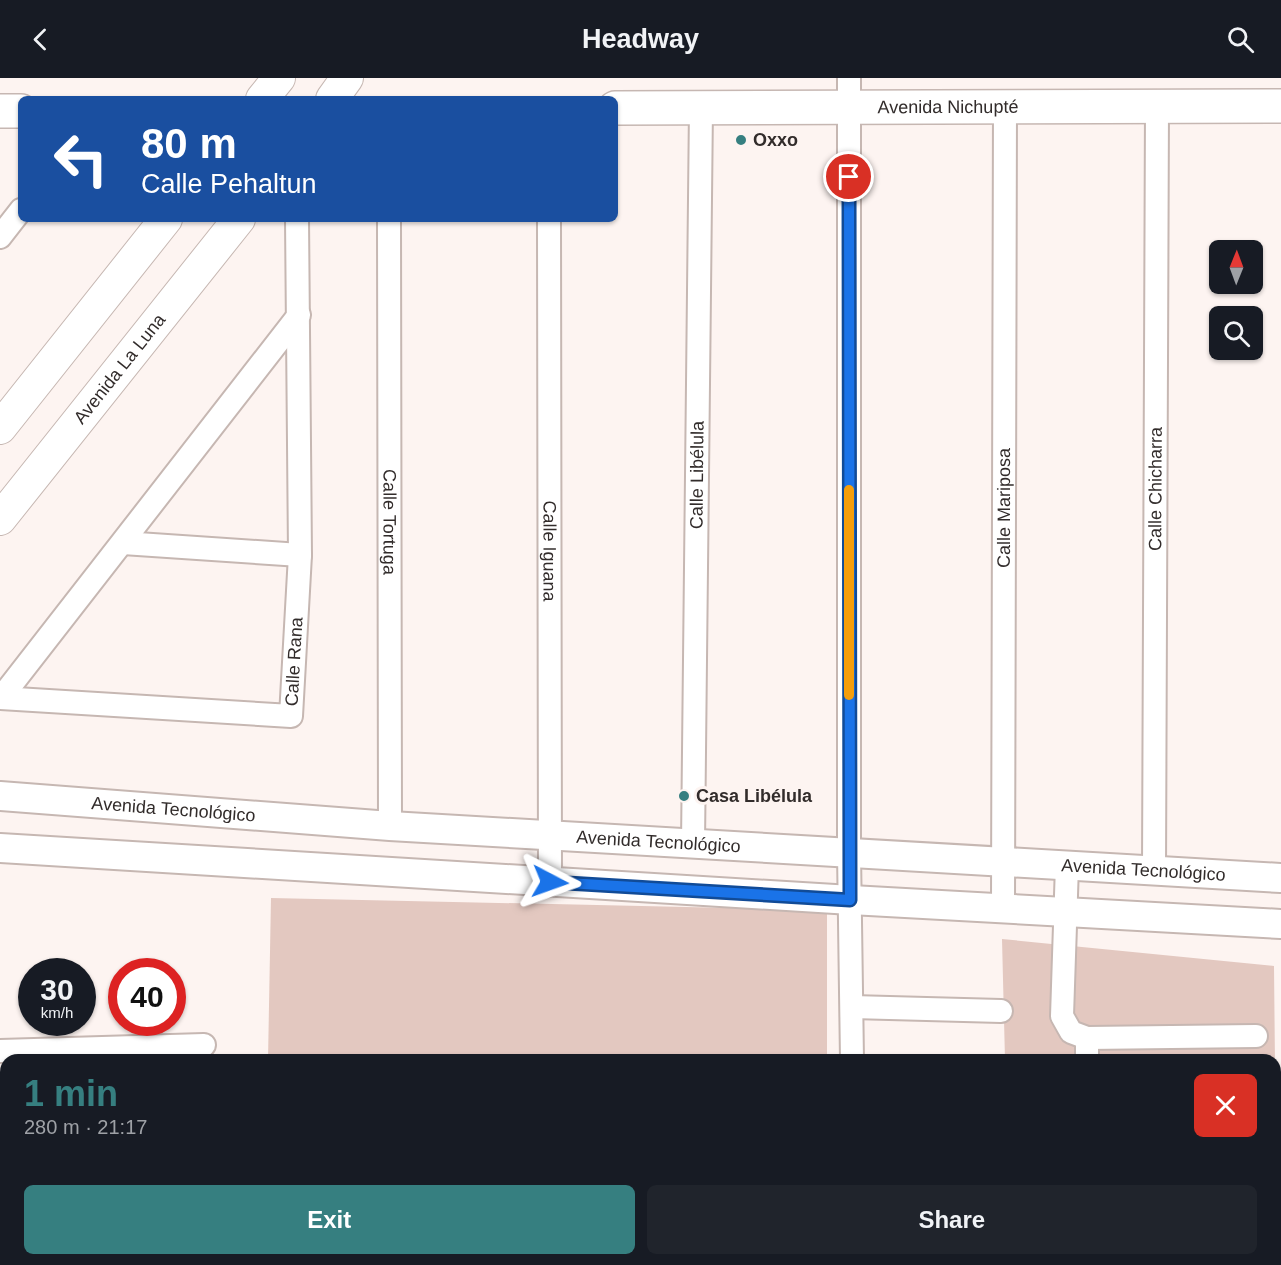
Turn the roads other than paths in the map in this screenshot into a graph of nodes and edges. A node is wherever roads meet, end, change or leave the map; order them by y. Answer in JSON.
{"nodes":[{"id":1,"x":279,"y":78,"type":"edge"},
{"id":2,"x":347,"y":78,"type":"edge"},
{"id":3,"x":849,"y":92,"type":"edge"},
{"id":4,"x":264,"y":96,"type":"edge"},
{"id":5,"x":334,"y":96,"type":"edge"},
{"id":6,"x":1005,"y":106,"type":"junction"},
{"id":7,"x":1157,"y":106,"type":"junction"},
{"id":8,"x":1281,"y":106,"type":"edge"},
{"id":9,"x":701,"y":107,"type":"junction"},
{"id":10,"x":618,"y":108,"type":"edge"},
{"id":11,"x":0,"y":111,"type":"edge"},
{"id":12,"x":18,"y":111,"type":"edge"},
{"id":13,"x":0,"y":209,"type":"edge"},
{"id":14,"x":18,"y":210,"type":"edge"},
{"id":15,"x":18,"y":214,"type":"edge"},
{"id":16,"x":164,"y":222,"type":"edge"},
{"id":17,"x":237,"y":222,"type":"edge"},
{"id":18,"x":297,"y":222,"type":"edge"},
{"id":19,"x":389,"y":222,"type":"edge"},
{"id":20,"x":549,"y":222,"type":"edge"},
{"id":21,"x":0,"y":237,"type":"edge"},
{"id":22,"x":299,"y":315,"type":"junction"},
{"id":23,"x":0,"y":428,"type":"edge"},
{"id":24,"x":0,"y":519,"type":"edge"},
{"id":25,"x":123,"y":543,"type":"junction"},
{"id":26,"x":300,"y":555,"type":"junction"},
{"id":27,"x":1,"y":698,"type":"edge"},
{"id":28,"x":0,"y":796,"type":"edge"},
{"id":29,"x":390,"y":826,"type":"junction"},
{"id":30,"x":551,"y":835,"type":"junction"},
{"id":31,"x":693,"y":844,"type":"junction"},
{"id":32,"x":0,"y":848,"type":"edge"},
{"id":33,"x":849,"y":853,"type":"junction"},
{"id":34,"x":1004,"y":862,"type":"junction"},
{"id":35,"x":1067,"y":866,"type":"junction"},
{"id":36,"x":1154,"y":871,"type":"junction"},
{"id":37,"x":1281,"y":878,"type":"edge"},
{"id":38,"x":550,"y":882,"type":"junction"},
{"id":39,"x":850,"y":900,"type":"junction"},
{"id":40,"x":1003,"y":908,"type":"junction"},
{"id":41,"x":1065,"y":912,"type":"junction"},
{"id":42,"x":1281,"y":924,"type":"edge"},
{"id":43,"x":852,"y":1007,"type":"junction"},
{"id":44,"x":1001,"y":1011,"type":"dead end"},
{"id":45,"x":1256,"y":1036,"type":"dead end"},
{"id":46,"x":1087,"y":1038,"type":"junction"},
{"id":47,"x":204,"y":1045,"type":"dead end"},
{"id":48,"x":0,"y":1051,"type":"edge"},
{"id":49,"x":852,"y":1054,"type":"edge"},
{"id":50,"x":1087,"y":1054,"type":"edge"}],
"edges":[{"from":1,"to":4,"type":"main road"},
{"from":2,"to":5,"type":"main road"},
{"from":3,"to":6,"type":"main road","name":"Avenida Nichupté"},
{"from":3,"to":9,"type":"main road","name":"Avenida Nichupté"},
{"from":3,"to":33,"type":"street"},
{"from":6,"to":7,"type":"main road","name":"Avenida Nichupté"},
{"from":6,"to":34,"type":"street","name":"Calle Mariposa"},
{"from":7,"to":8,"type":"main road","name":"Avenida Nichupté"},
{"from":7,"to":36,"type":"street","name":"Calle Chicharra"},
{"from":9,"to":10,"type":"main road","name":"Avenida Nichupté"},
{"from":9,"to":31,"type":"street","name":"Calle Libélula"},
{"from":11,"to":12,"type":"main road"},
{"from":13,"to":14,"type":"street"},
{"from":15,"to":21,"type":"street"},
{"from":16,"to":23,"type":"main road"},
{"from":17,"to":24,"type":"main road","name":"Avenida La Luna"},
{"from":18,"to":22,"type":"street","name":"Calle Rana"},
{"from":19,"to":29,"type":"street","name":"Calle Tortuga"},
{"from":20,"to":30,"type":"street","name":"Calle Iguana"},
{"from":22,"to":25,"type":"street","name":"Calle Rana"},
{"from":22,"to":26,"type":"street","name":"Calle Rana"},
{"from":25,"to":26,"type":"street"},
{"from":25,"to":27,"type":"street","name":"Calle Rana"},
{"from":26,"to":27,"type":"street","name":"Calle Rana"},
{"from":28,"to":29,"type":"street","name":"Avenida Tecnológico"},
{"from":29,"to":30,"type":"street","name":"Avenida Tecnológico"},
{"from":30,"to":31,"type":"street","name":"Avenida Tecnológico"},
{"from":30,"to":38,"type":"street","name":"Calle Iguana"},
{"from":31,"to":33,"type":"street","name":"Avenida Tecnológico"},
{"from":32,"to":38,"type":"street"},
{"from":33,"to":34,"type":"street","name":"Avenida Tecnológico"},
{"from":33,"to":39,"type":"street"},
{"from":34,"to":35,"type":"street","name":"Avenida Tecnológico"},
{"from":34,"to":40,"type":"street","name":"Calle Mariposa"},
{"from":35,"to":36,"type":"street","name":"Avenida Tecnológico"},
{"from":35,"to":41,"type":"street"},
{"from":36,"to":37,"type":"street","name":"Avenida Tecnológico"},
{"from":38,"to":39,"type":"street"},
{"from":39,"to":40,"type":"street"},
{"from":39,"to":43,"type":"street"},
{"from":40,"to":41,"type":"street"},
{"from":41,"to":42,"type":"street"},
{"from":41,"to":46,"type":"street"},
{"from":43,"to":44,"type":"street"},
{"from":43,"to":49,"type":"street"},
{"from":45,"to":46,"type":"street"},
{"from":46,"to":50,"type":"street"},
{"from":47,"to":48,"type":"street"}]}
